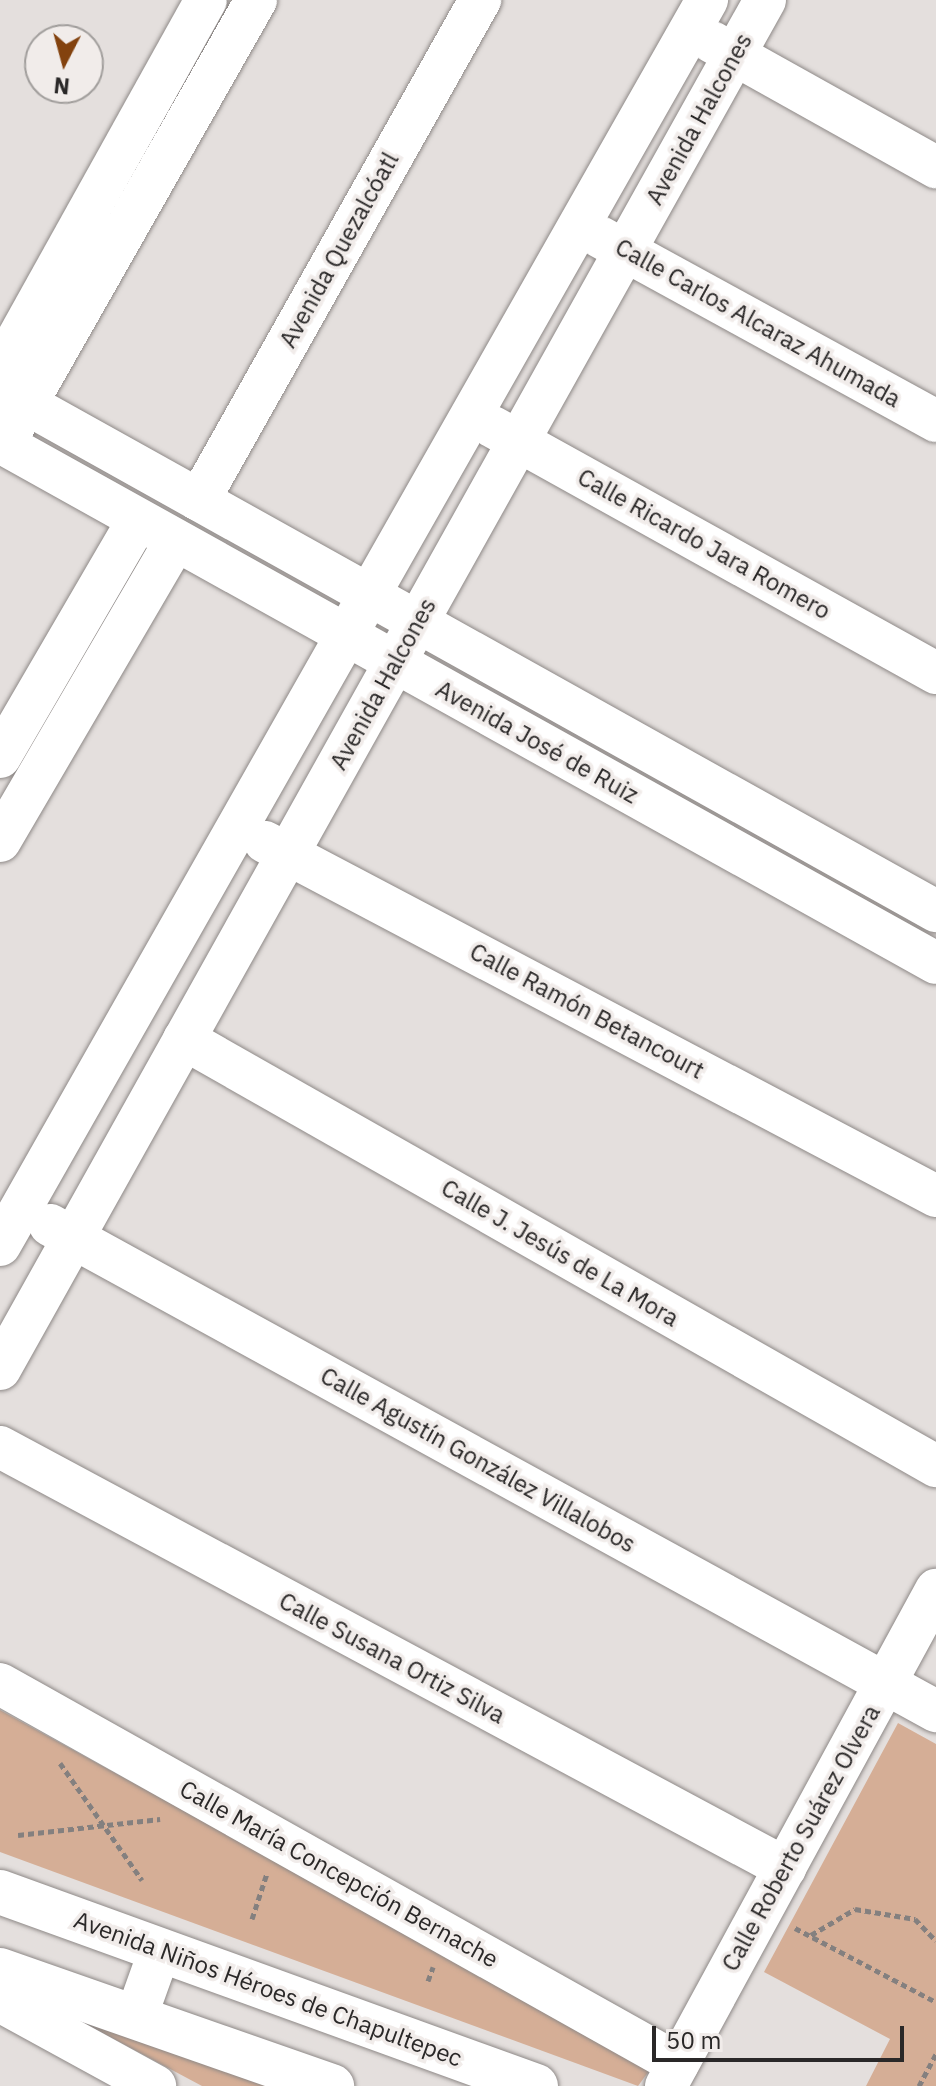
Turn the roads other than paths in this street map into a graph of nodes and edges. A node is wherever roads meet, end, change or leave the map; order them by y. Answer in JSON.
{"nodes":[{"id":1,"x":206,"y":0,"type":"edge"},
{"id":2,"x":256,"y":0,"type":"edge"},
{"id":3,"x":480,"y":0,"type":"edge"},
{"id":4,"x":765,"y":0,"type":"edge"},
{"id":5,"x":698,"y":15,"type":"edge"},
{"id":6,"x":735,"y":55,"type":"junction"},
{"id":7,"x":936,"y":167,"type":"edge"},
{"id":8,"x":579,"y":225,"type":"junction"},
{"id":9,"x":625,"y":250,"type":"junction"},
{"id":10,"x":0,"y":370,"type":"edge"},
{"id":11,"x":14,"y":396,"type":"edge"},
{"id":12,"x":471,"y":415,"type":"junction"},
{"id":13,"x":936,"y":421,"type":"edge"},
{"id":14,"x":519,"y":441,"type":"junction"},
{"id":15,"x":2,"y":444,"type":"edge"},
{"id":16,"x":199,"y":500,"type":"junction"},
{"id":17,"x":138,"y":520,"type":"junction"},
{"id":18,"x":175,"y":541,"type":"junction"},
{"id":19,"x":369,"y":595,"type":"junction"},
{"id":20,"x":417,"y":622,"type":"junction"},
{"id":21,"x":346,"y":636,"type":"junction"},
{"id":22,"x":395,"y":663,"type":"junction"},
{"id":23,"x":936,"y":673,"type":"edge"},
{"id":24,"x":13,"y":704,"type":"edge"},
{"id":25,"x":0,"y":757,"type":"edge"},
{"id":26,"x":237,"y":828,"type":"junction"},
{"id":27,"x":0,"y":841,"type":"edge"},
{"id":28,"x":288,"y":852,"type":"junction"},
{"id":29,"x":936,"y":911,"type":"edge"},
{"id":30,"x":936,"y":963,"type":"edge"},
{"id":31,"x":184,"y":1039,"type":"junction"},
{"id":32,"x":936,"y":1196,"type":"edge"},
{"id":33,"x":21,"y":1209,"type":"junction"},
{"id":34,"x":73,"y":1238,"type":"junction"},
{"id":35,"x":0,"y":1245,"type":"edge"},
{"id":36,"x":0,"y":1369,"type":"edge"},
{"id":37,"x":0,"y":1447,"type":"edge"},
{"id":38,"x":936,"y":1466,"type":"edge"},
{"id":39,"x":936,"y":1590,"type":"edge"},
{"id":40,"x":885,"y":1683,"type":"junction"},
{"id":41,"x":0,"y":1684,"type":"edge"},
{"id":42,"x":936,"y":1711,"type":"edge"},
{"id":43,"x":785,"y":1868,"type":"junction"},
{"id":44,"x":0,"y":1892,"type":"edge"},
{"id":45,"x":160,"y":1950,"type":"junction"},
{"id":46,"x":0,"y":1970,"type":"edge"},
{"id":47,"x":0,"y":2001,"type":"edge"},
{"id":48,"x":136,"y":2017,"type":"junction"},
{"id":49,"x":672,"y":2075,"type":"edge"},
{"id":50,"x":155,"y":2086,"type":"edge"},
{"id":51,"x":332,"y":2086,"type":"edge"},
{"id":52,"x":536,"y":2086,"type":"edge"}],
"edges":[{"from":1,"to":10,"type":"street"},
{"from":2,"to":11,"type":"street"},
{"from":3,"to":16,"type":"street","name":"Avenida Quezalcóatl"},
{"from":4,"to":6,"type":"street","name":"Avenida Halcones"},
{"from":5,"to":6,"type":"street"},
{"from":5,"to":8,"type":"street"},
{"from":6,"to":7,"type":"street"},
{"from":6,"to":9,"type":"street","name":"Avenida Halcones"},
{"from":8,"to":9,"type":"street","name":"Calle Carlos Alcaraz Ahumada"},
{"from":8,"to":12,"type":"street"},
{"from":9,"to":13,"type":"street","name":"Calle Carlos Alcaraz Ahumada"},
{"from":9,"to":14,"type":"street","name":"Avenida Halcones"},
{"from":11,"to":15,"type":"street"},
{"from":11,"to":16,"type":"street","name":"Avenida José de Ruiz"},
{"from":12,"to":14,"type":"street","name":"Calle Ricardo Jara Romero"},
{"from":12,"to":19,"type":"street"},
{"from":14,"to":20,"type":"street","name":"Avenida Halcones"},
{"from":14,"to":23,"type":"street","name":"Calle Ricardo Jara Romero"},
{"from":15,"to":17,"type":"street","name":"Avenida José de Ruiz"},
{"from":16,"to":19,"type":"street","name":"Avenida José de Ruiz"},
{"from":17,"to":18,"type":"street","name":"Avenida José de Ruiz"},
{"from":17,"to":24,"type":"street"},
{"from":18,"to":21,"type":"street","name":"Avenida José de Ruiz"},
{"from":18,"to":27,"type":"street"},
{"from":19,"to":20,"type":"street","name":"Avenida José de Ruiz"},
{"from":19,"to":21,"type":"street"},
{"from":20,"to":22,"type":"street","name":"Avenida Halcones"},
{"from":20,"to":29,"type":"street","name":"Avenida José de Ruiz"},
{"from":21,"to":22,"type":"street","name":"Avenida José de Ruiz"},
{"from":21,"to":26,"type":"street"},
{"from":22,"to":28,"type":"street","name":"Avenida Halcones"},
{"from":22,"to":30,"type":"street","name":"Avenida José de Ruiz"},
{"from":24,"to":25,"type":"street"},
{"from":26,"to":28,"type":"street","name":"Calle Ramón Betancourt"},
{"from":26,"to":33,"type":"street"},
{"from":28,"to":31,"type":"street","name":"Avenida Halcones"},
{"from":28,"to":32,"type":"street","name":"Calle Ramón Betancourt"},
{"from":31,"to":34,"type":"street","name":"Avenida Halcones"},
{"from":31,"to":38,"type":"street","name":"Calle J. Jesús de La Mora"},
{"from":33,"to":34,"type":"street","name":"Calle Agustín González Villalobos"},
{"from":33,"to":35,"type":"street"},
{"from":34,"to":36,"type":"street","name":"Avenida Halcones"},
{"from":34,"to":40,"type":"street","name":"Calle Agustín González Villalobos"},
{"from":37,"to":43,"type":"street","name":"Calle Susana Ortiz Silva"},
{"from":39,"to":40,"type":"street","name":"Calle Roberto Suárez Olvera"},
{"from":40,"to":42,"type":"street","name":"Calle Agustín González Villalobos"},
{"from":40,"to":43,"type":"street","name":"Calle Roberto Suárez Olvera"},
{"from":41,"to":49,"type":"street","name":"Calle María Concepción Bernache"},
{"from":43,"to":49,"type":"street","name":"Calle Roberto Suárez Olvera"},
{"from":44,"to":45,"type":"main road","name":"Avenida Niños Héroes de Chapultepec"},
{"from":45,"to":48,"type":"street"},
{"from":45,"to":52,"type":"main road","name":"Avenida Niños Héroes de Chapultepec"},
{"from":46,"to":48,"type":"main road"},
{"from":47,"to":50,"type":"street"},
{"from":48,"to":51,"type":"main road"}]}
